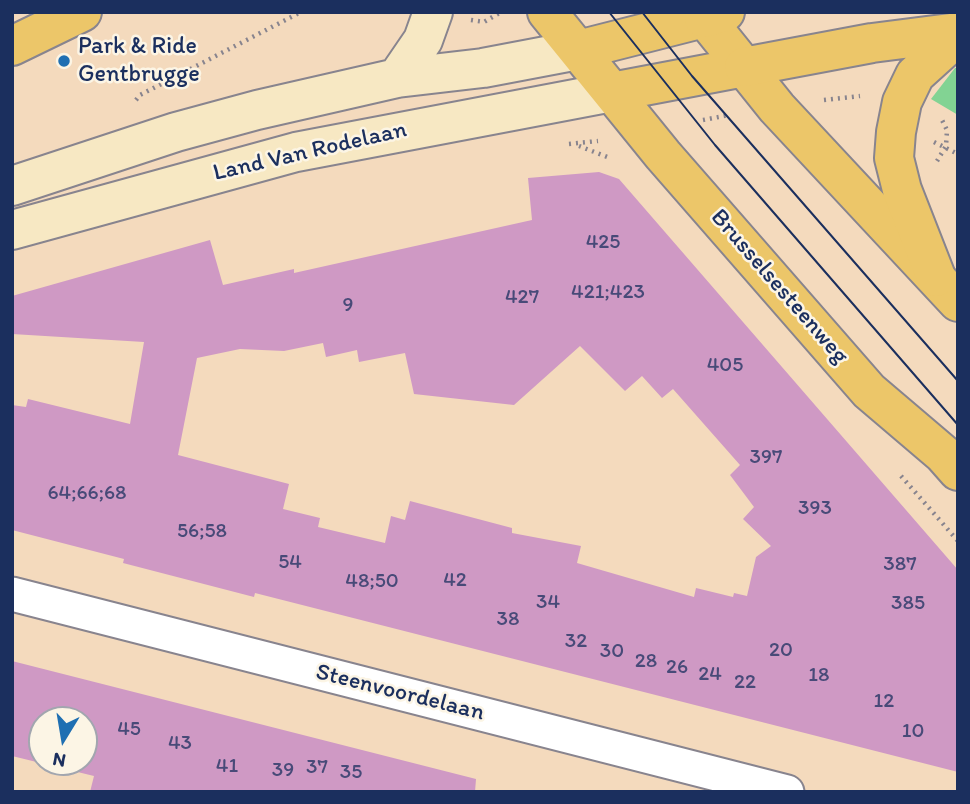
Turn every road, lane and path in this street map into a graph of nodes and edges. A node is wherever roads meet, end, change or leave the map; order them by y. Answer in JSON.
{"nodes":[{"id":1,"x":82,"y":12,"type":"edge"},
{"id":2,"x":301,"y":12,"type":"edge"},
{"id":3,"x":433,"y":12,"type":"edge"},
{"id":4,"x":501,"y":12,"type":"edge"},
{"id":5,"x":547,"y":12,"type":"edge"},
{"id":6,"x":710,"y":14,"type":"edge"},
{"id":7,"x":484,"y":22,"type":"dead end"},
{"id":8,"x":958,"y":34,"type":"edge"},
{"id":9,"x":12,"y":46,"type":"edge"},
{"id":10,"x":578,"y":50,"type":"junction"},
{"id":11,"x":744,"y":67,"type":"junction"},
{"id":12,"x":397,"y":78,"type":"junction"},
{"id":13,"x":612,"y":92,"type":"junction"},
{"id":14,"x":864,"y":95,"type":"dead end"},
{"id":15,"x":132,"y":105,"type":"dead end"},
{"id":16,"x":777,"y":108,"type":"junction"},
{"id":17,"x":646,"y":132,"type":"junction"},
{"id":18,"x":560,"y":143,"type":"dead end"},
{"id":19,"x":579,"y":145,"type":"junction"},
{"id":20,"x":958,"y":146,"type":"edge"},
{"id":21,"x":958,"y":154,"type":"edge"},
{"id":22,"x":612,"y":158,"type":"dead end"},
{"id":23,"x":12,"y":186,"type":"edge"},
{"id":24,"x":12,"y":230,"type":"edge"},
{"id":25,"x":947,"y":290,"type":"edge"},
{"id":26,"x":958,"y":471,"type":"edge"},
{"id":27,"x":12,"y":594,"type":"edge"},
{"id":28,"x":787,"y":792,"type":"edge"}],
"edges":[{"from":1,"to":9,"type":"main road"},
{"from":2,"to":15,"type":"path"},
{"from":3,"to":12,"type":"street"},
{"from":4,"to":7,"type":"path"},
{"from":5,"to":10,"type":"main road","name":"Brusselsesteenweg"},
{"from":6,"to":10,"type":"main road"},
{"from":6,"to":11,"type":"main road"},
{"from":8,"to":11,"type":"main road"},
{"from":8,"to":25,"type":"main road"},
{"from":10,"to":12,"type":"street","name":"Land Van Rodelaan"},
{"from":10,"to":13,"type":"main road","name":"Brusselsesteenweg"},
{"from":11,"to":13,"type":"main road"},
{"from":11,"to":16,"type":"main road"},
{"from":12,"to":23,"type":"street","name":"Land Van Rodelaan"},
{"from":13,"to":17,"type":"main road","name":"Brusselsesteenweg"},
{"from":13,"to":24,"type":"street","name":"Land Van Rodelaan"},
{"from":14,"to":16,"type":"path"},
{"from":16,"to":17,"type":"path"},
{"from":16,"to":25,"type":"main road"},
{"from":17,"to":19,"type":"path"},
{"from":17,"to":26,"type":"main road","name":"Brusselsesteenweg"},
{"from":18,"to":19,"type":"path"},
{"from":19,"to":22,"type":"path"},
{"from":20,"to":21,"type":"path"},
{"from":27,"to":28,"type":"street","name":"Steenvoordelaan"}]}
